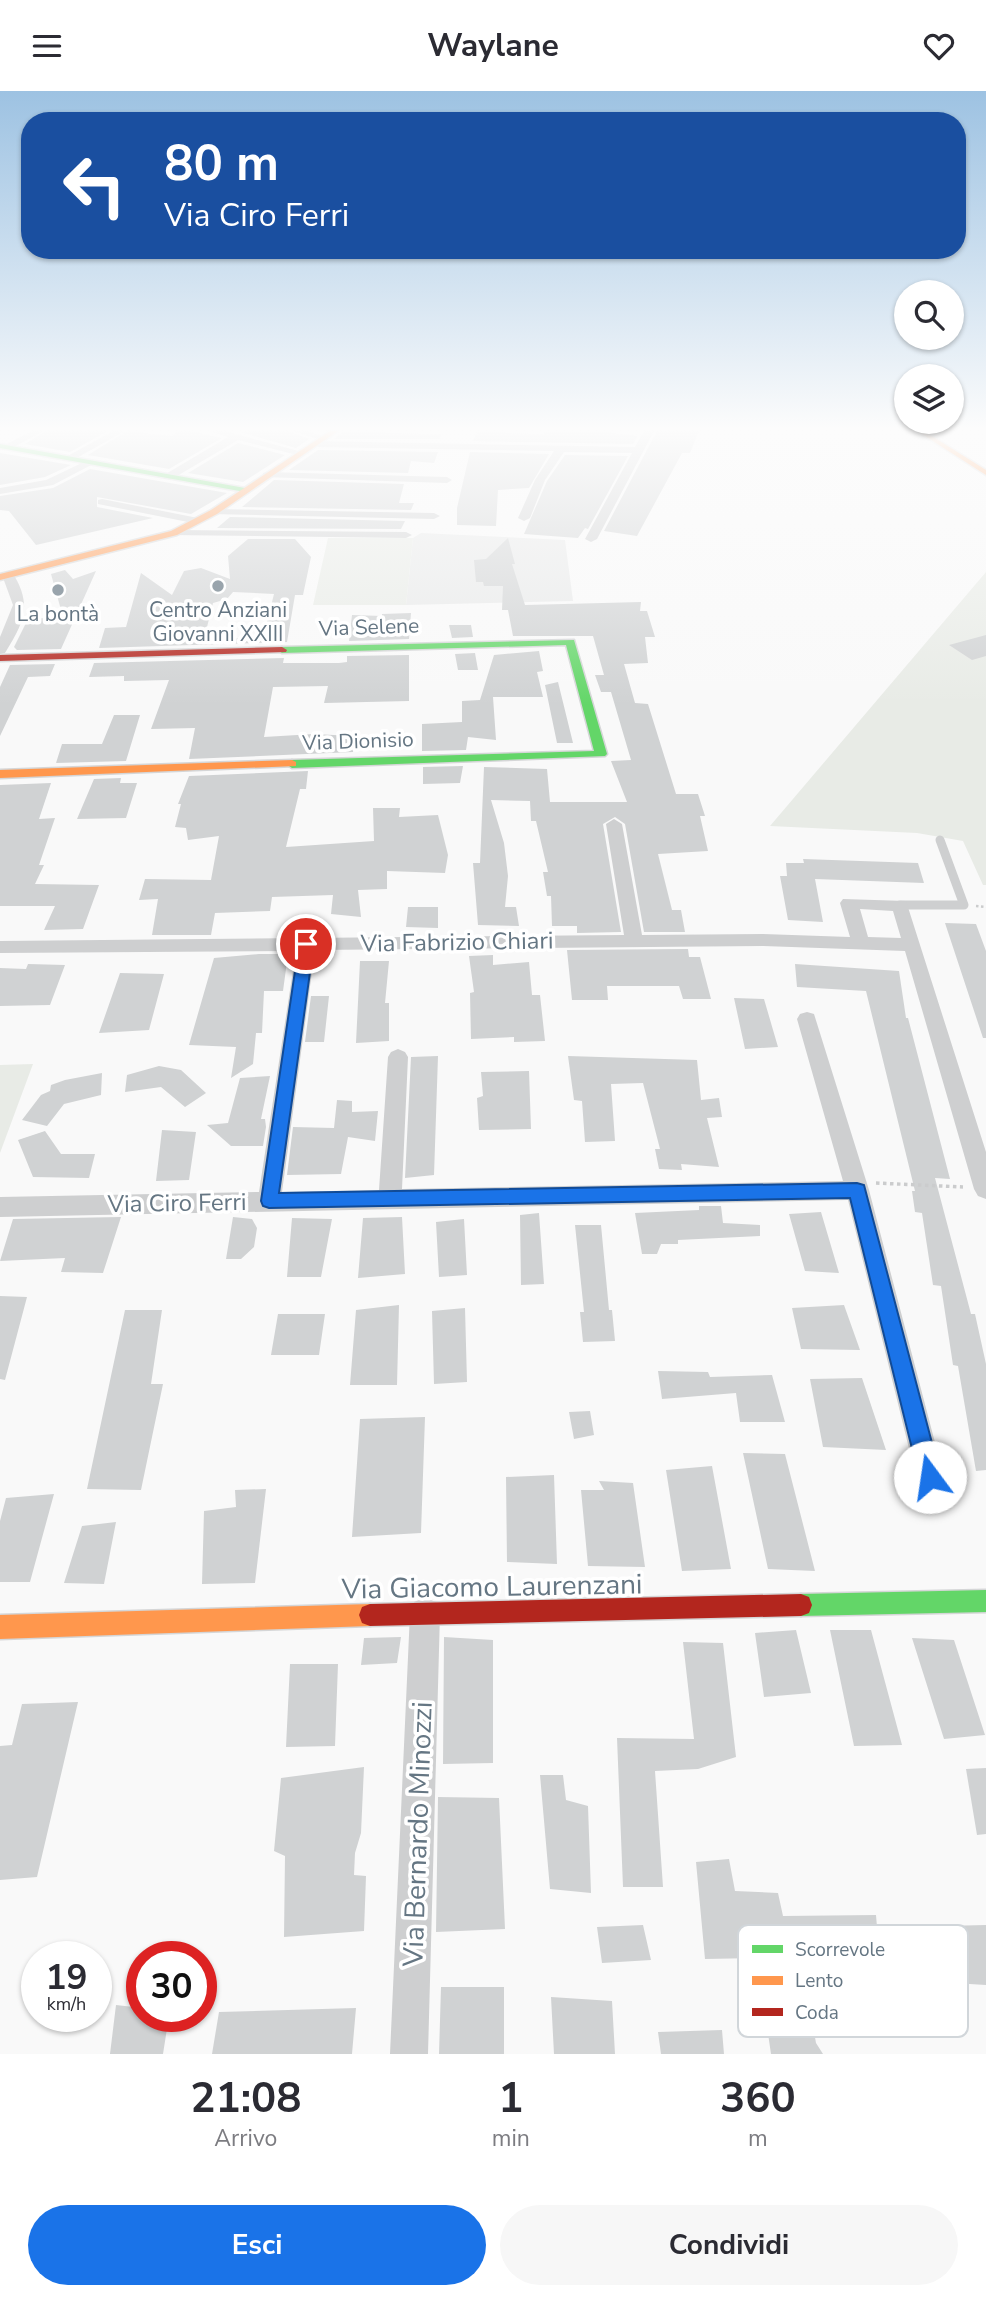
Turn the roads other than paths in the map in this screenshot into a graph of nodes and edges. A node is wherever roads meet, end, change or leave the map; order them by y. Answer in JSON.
{"nodes":[{"id":1,"x":195,"y":523,"type":"edge"},
{"id":2,"x":600,"y":523,"type":"edge"},
{"id":3,"x":173,"y":533,"type":"junction"},
{"id":4,"x":406,"y":535,"type":"dead end"},
{"id":5,"x":591,"y":539,"type":"dead end"},
{"id":6,"x":4,"y":576,"type":"edge"},
{"id":7,"x":570,"y":642,"type":"joint"},
{"id":8,"x":0,"y":650,"type":"edge"},
{"id":9,"x":0,"y":659,"type":"edge"},
{"id":10,"x":0,"y":774,"type":"edge"},
{"id":11,"x":614,"y":824,"type":"dead end"},
{"id":12,"x":940,"y":840,"type":"dead end"},
{"id":13,"x":900,"y":905,"type":"junction"},
{"id":14,"x":634,"y":940,"type":"junction"},
{"id":15,"x":306,"y":944,"type":"junction"},
{"id":16,"x":862,"y":944,"type":"junction"},
{"id":17,"x":913,"y":945,"type":"junction"},
{"id":18,"x":0,"y":947,"type":"edge"},
{"id":19,"x":807,"y":1019,"type":"dead end"},
{"id":20,"x":398,"y":1058,"type":"dead end"},
{"id":21,"x":856,"y":1186,"type":"junction"},
{"id":22,"x":986,"y":1189,"type":"edge"},
{"id":23,"x":390,"y":1198,"type":"junction"},
{"id":24,"x":269,"y":1201,"type":"junction"},
{"id":25,"x":0,"y":1207,"type":"edge"},
{"id":26,"x":930,"y":1477,"type":"dead end"},
{"id":27,"x":986,"y":1601,"type":"edge"},
{"id":28,"x":425,"y":1613,"type":"junction"},
{"id":29,"x":0,"y":1627,"type":"edge"},
{"id":30,"x":409,"y":2054,"type":"edge"}],
"edges":[{"from":1,"to":3,"type":"street"},
{"from":2,"to":5,"type":"street"},
{"from":3,"to":4,"type":"street"},
{"from":3,"to":6,"type":"street"},
{"from":6,"to":8,"type":"street"},
{"from":7,"to":9,"type":"street","name":"Via Selene"},
{"from":7,"to":10,"type":"street","name":"Via Dionisio"},
{"from":11,"to":14,"type":"street"},
{"from":12,"to":13,"type":"lane"},
{"from":13,"to":16,"type":"street"},
{"from":13,"to":17,"type":"street"},
{"from":14,"to":15,"type":"street","name":"Via Fabrizio Chiari"},
{"from":14,"to":16,"type":"street","name":"Via Fabrizio Chiari"},
{"from":15,"to":18,"type":"street","name":"Via Fabrizio Chiari"},
{"from":15,"to":24,"type":"street"},
{"from":16,"to":17,"type":"street","name":"Via Fabrizio Chiari"},
{"from":17,"to":22,"type":"street"},
{"from":19,"to":21,"type":"street"},
{"from":20,"to":23,"type":"street"},
{"from":21,"to":23,"type":"street","name":"Via Ciro Ferri"},
{"from":21,"to":26,"type":"street"},
{"from":23,"to":24,"type":"street","name":"Via Ciro Ferri"},
{"from":24,"to":25,"type":"street","name":"Via Ciro Ferri"},
{"from":27,"to":28,"type":"street","name":"Via Giacomo Laurenzani"},
{"from":28,"to":29,"type":"street","name":"Via Giacomo Laurenzani"},
{"from":28,"to":30,"type":"street","name":"Via Bernardo Minozzi"}]}
